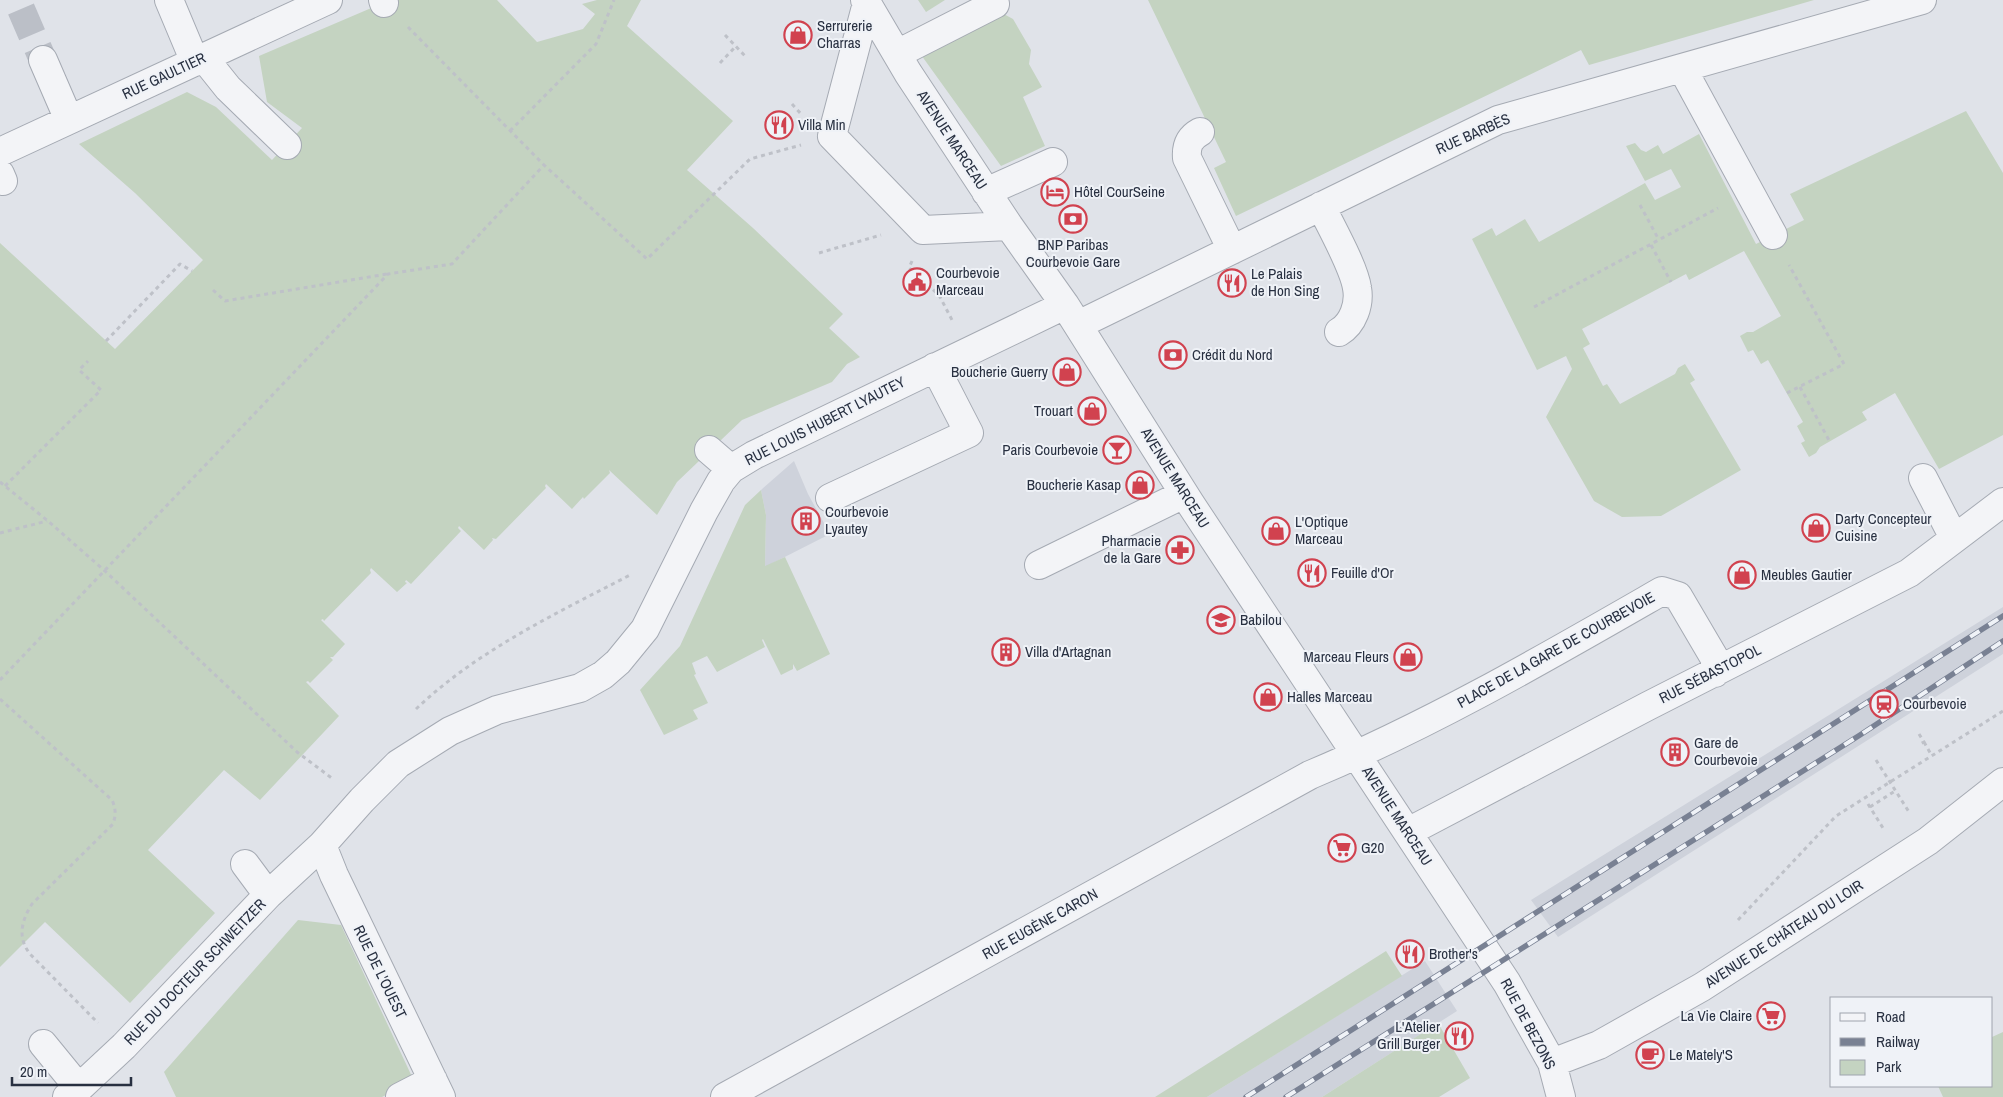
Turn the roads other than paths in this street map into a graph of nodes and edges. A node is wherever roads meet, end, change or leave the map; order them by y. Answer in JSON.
{"nodes":[{"id":1,"x":168,"y":0,"type":"edge"},
{"id":2,"x":328,"y":0,"type":"edge"},
{"id":3,"x":1922,"y":0,"type":"edge"},
{"id":4,"x":866,"y":1,"type":"edge"},
{"id":5,"x":996,"y":4,"type":"dead end"},
{"id":6,"x":897,"y":54,"type":"junction"},
{"id":7,"x":43,"y":60,"type":"tunnel mouth"},
{"id":8,"x":200,"y":60,"type":"junction"},
{"id":9,"x":1682,"y":68,"type":"junction"},
{"id":10,"x":69,"y":120,"type":"junction"},
{"id":11,"x":1200,"y":132,"type":"dead end"},
{"id":12,"x":287,"y":144,"type":"dead end"},
{"id":13,"x":0,"y":152,"type":"edge"},
{"id":14,"x":1053,"y":162,"type":"dead end"},
{"id":15,"x":986,"y":192,"type":"junction"},
{"id":16,"x":1321,"y":206,"type":"junction"},
{"id":17,"x":1009,"y":226,"type":"junction"},
{"id":18,"x":1773,"y":235,"type":"road end"},
{"id":19,"x":1232,"y":250,"type":"junction"},
{"id":20,"x":1072,"y":315,"type":"junction"},
{"id":21,"x":1338,"y":332,"type":"dead end"},
{"id":22,"x":935,"y":367,"type":"junction"},
{"id":23,"x":709,"y":450,"type":"dead end"},
{"id":24,"x":732,"y":469,"type":"junction"},
{"id":25,"x":1923,"y":478,"type":"dead end"},
{"id":26,"x":1184,"y":494,"type":"junction"},
{"id":27,"x":830,"y":498,"type":"dead end"},
{"id":28,"x":2003,"y":502,"type":"edge"},
{"id":29,"x":1954,"y":538,"type":"junction"},
{"id":30,"x":1039,"y":565,"type":"dead end"},
{"id":31,"x":1715,"y":673,"type":"junction"},
{"id":32,"x":1357,"y":756,"type":"junction"},
{"id":33,"x":2003,"y":782,"type":"edge"},
{"id":34,"x":1408,"y":832,"type":"junction"},
{"id":35,"x":322,"y":845,"type":"junction"},
{"id":36,"x":245,"y":864,"type":"dead end"},
{"id":37,"x":268,"y":895,"type":"junction"},
{"id":38,"x":1488,"y":954,"type":"joint"},
{"id":39,"x":43,"y":1044,"type":"dead end"},
{"id":40,"x":1552,"y":1063,"type":"junction"},
{"id":41,"x":437,"y":1089,"type":"edge"},
{"id":42,"x":73,"y":1093,"type":"edge"},
{"id":43,"x":400,"y":1097,"type":"edge"},
{"id":44,"x":725,"y":1097,"type":"edge"},
{"id":45,"x":1561,"y":1097,"type":"edge"}],
"edges":[{"from":1,"to":8,"type":"street"},
{"from":2,"to":8,"type":"street","name":"RUE GAULTIER"},
{"from":3,"to":9,"type":"street","name":"RUE BARBÈS"},
{"from":4,"to":6,"type":"street","name":"AVENUE MARCEAU"},
{"from":4,"to":17,"type":"street"},
{"from":5,"to":6,"type":"street"},
{"from":6,"to":15,"type":"street","name":"AVENUE MARCEAU"},
{"from":7,"to":10,"type":"street"},
{"from":8,"to":10,"type":"street","name":"RUE GAULTIER"},
{"from":8,"to":12,"type":"street"},
{"from":9,"to":16,"type":"street","name":"RUE BARBÈS"},
{"from":9,"to":18,"type":"street"},
{"from":10,"to":13,"type":"street","name":"RUE GAULTIER"},
{"from":11,"to":19,"type":"street"},
{"from":14,"to":15,"type":"street"},
{"from":15,"to":17,"type":"street","name":"AVENUE MARCEAU"},
{"from":16,"to":19,"type":"street","name":"RUE BARBÈS"},
{"from":16,"to":21,"type":"street"},
{"from":17,"to":20,"type":"street","name":"AVENUE MARCEAU"},
{"from":19,"to":20,"type":"street","name":"RUE BARBÈS"},
{"from":20,"to":22,"type":"street","name":"RUE LOUIS HUBERT LYAUTEY"},
{"from":20,"to":26,"type":"street","name":"AVENUE MARCEAU"},
{"from":22,"to":24,"type":"street","name":"RUE LOUIS HUBERT LYAUTEY"},
{"from":22,"to":27,"type":"street"},
{"from":23,"to":24,"type":"street"},
{"from":24,"to":35,"type":"street","name":"RUE LOUIS HUBERT LYAUTEY"},
{"from":25,"to":29,"type":"street"},
{"from":26,"to":30,"type":"street"},
{"from":26,"to":32,"type":"street","name":"AVENUE MARCEAU"},
{"from":28,"to":29,"type":"street","name":"RUE SÉBASTOPOL"},
{"from":29,"to":31,"type":"street","name":"RUE SÉBASTOPOL"},
{"from":31,"to":32,"type":"street","name":"PLACE DE LA GARE DE COURBEVOIE"},
{"from":31,"to":34,"type":"street","name":"RUE SÉBASTOPOL"},
{"from":32,"to":34,"type":"street","name":"AVENUE MARCEAU"},
{"from":32,"to":44,"type":"street","name":"RUE EUGÈNE CARON"},
{"from":33,"to":40,"type":"street","name":"AVENUE DE CHÂTEAU DU LOIR"},
{"from":34,"to":38,"type":"street","name":"AVENUE MARCEAU"},
{"from":35,"to":37,"type":"street","name":"RUE DU DOCTEUR SCHWEITZER"},
{"from":35,"to":41,"type":"street","name":"RUE DE L'OUEST"},
{"from":36,"to":37,"type":"street"},
{"from":37,"to":42,"type":"street","name":"RUE DU DOCTEUR SCHWEITZER"},
{"from":38,"to":40,"type":"street","name":"RUE DE BEZONS"},
{"from":39,"to":42,"type":"street"},
{"from":40,"to":45,"type":"street","name":"RUE DE BEZONS"},
{"from":41,"to":43,"type":"street"}]}
